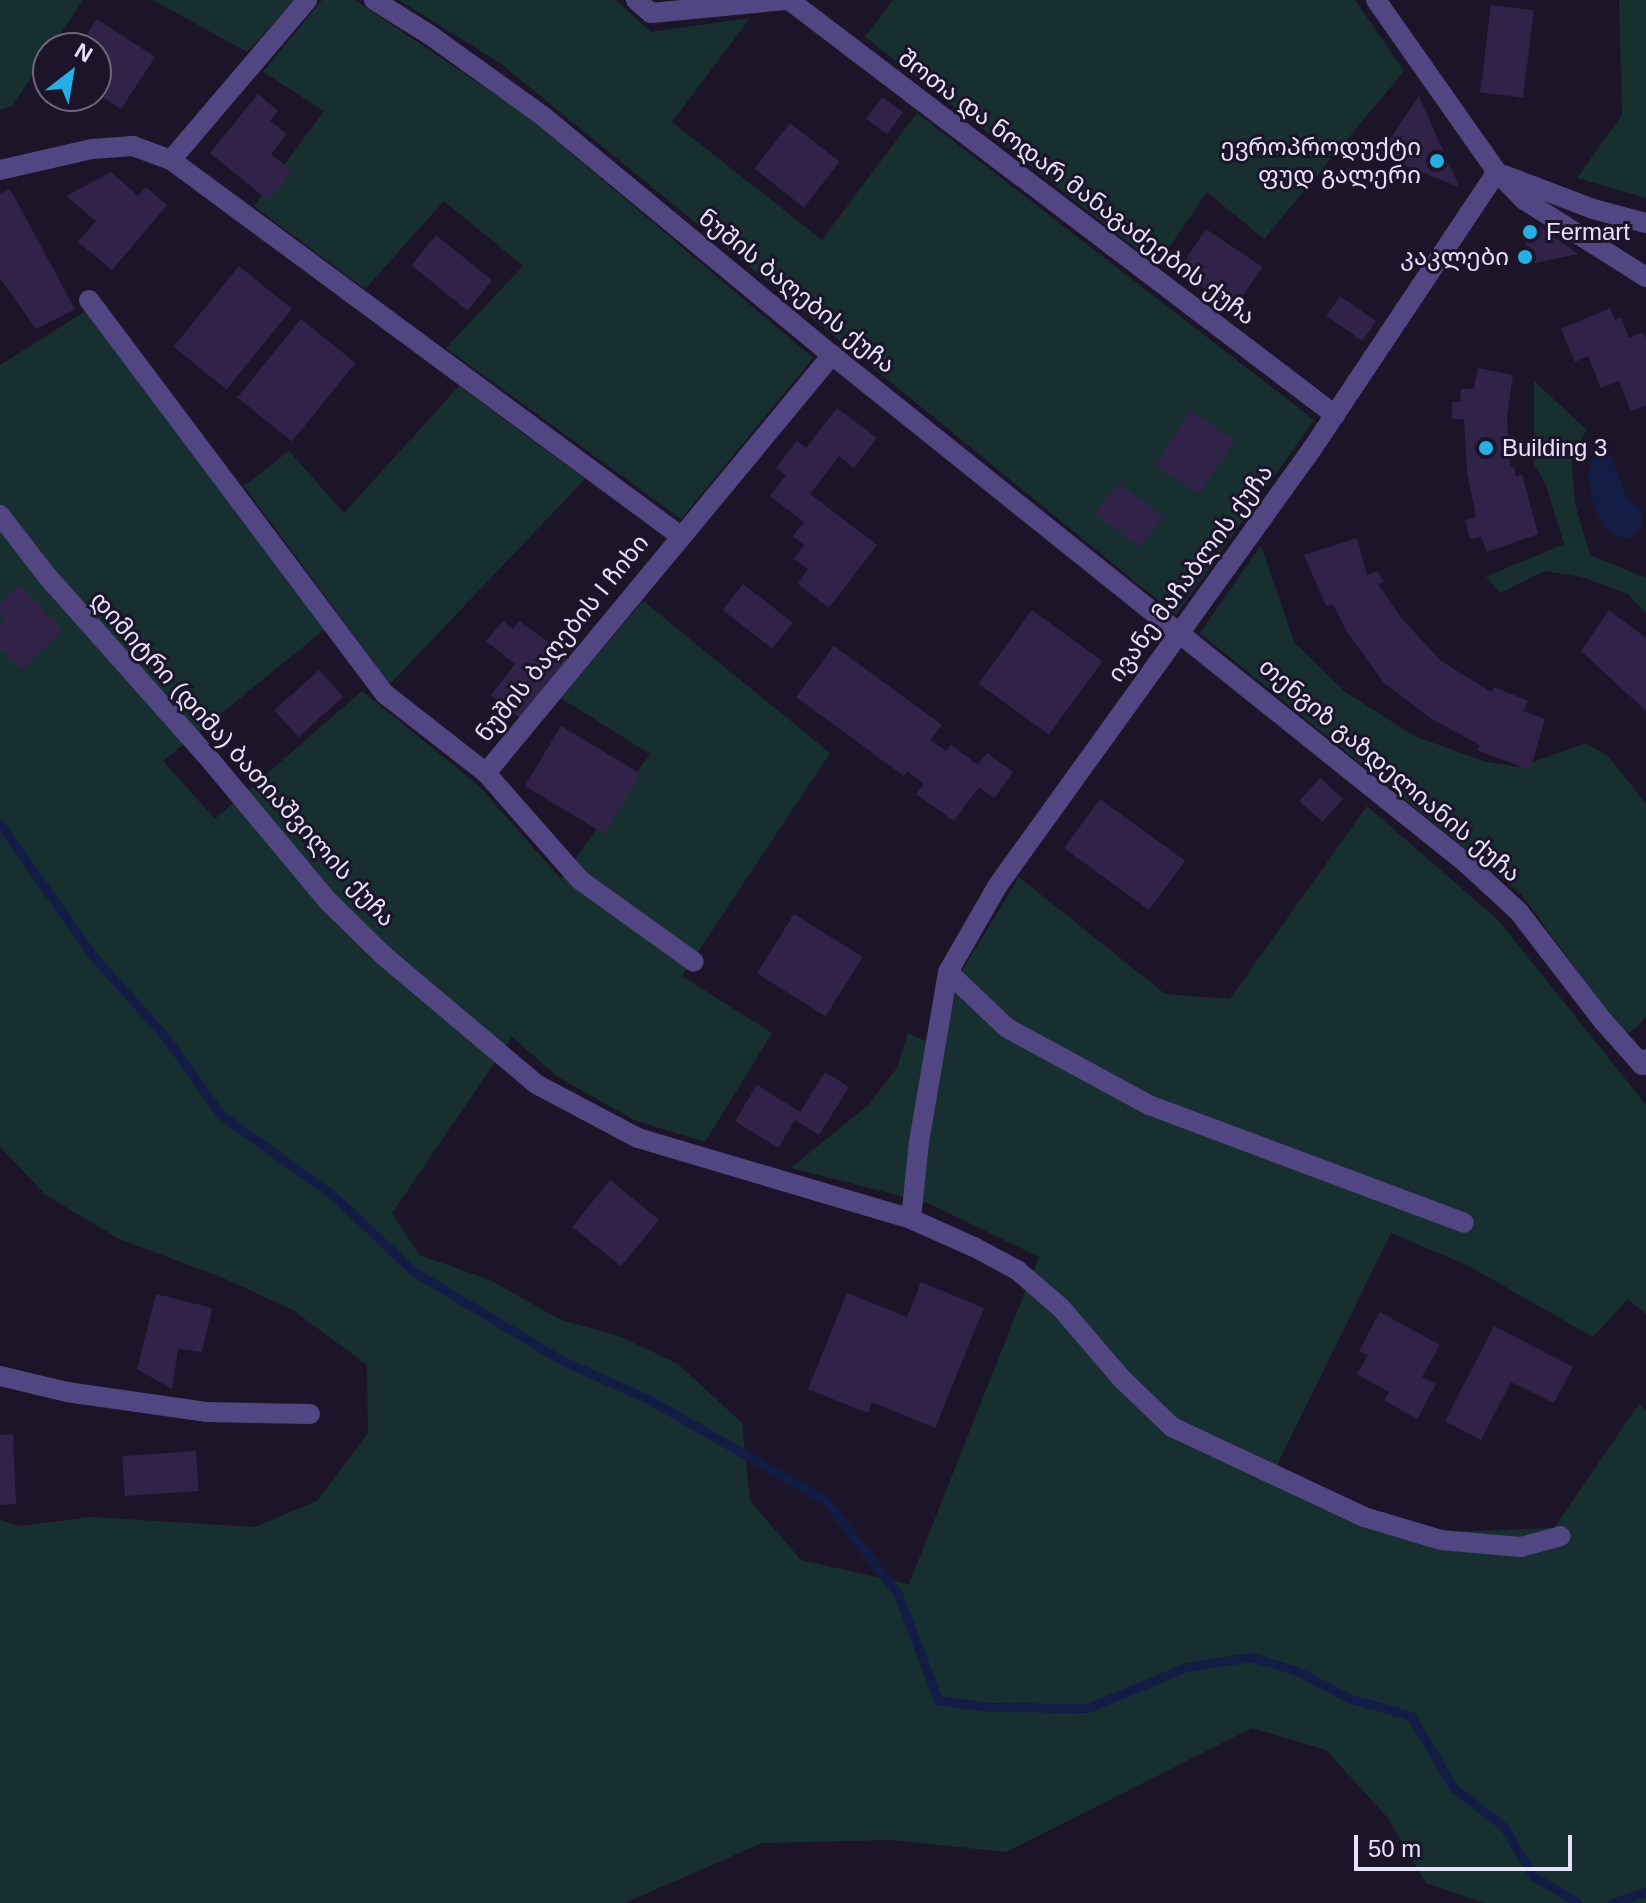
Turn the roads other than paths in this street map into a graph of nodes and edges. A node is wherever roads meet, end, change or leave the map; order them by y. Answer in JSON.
{"nodes":[{"id":1,"x":307,"y":0,"type":"edge"},
{"id":2,"x":374,"y":0,"type":"edge"},
{"id":3,"x":636,"y":0,"type":"edge"},
{"id":4,"x":787,"y":0,"type":"edge"},
{"id":5,"x":1376,"y":0,"type":"edge"},
{"id":6,"x":171,"y":160,"type":"junction"},
{"id":7,"x":0,"y":170,"type":"edge"},
{"id":8,"x":1497,"y":172,"type":"junction"},
{"id":9,"x":1646,"y":223,"type":"edge"},
{"id":10,"x":1646,"y":277,"type":"edge"},
{"id":11,"x":89,"y":300,"type":"dead end"},
{"id":12,"x":832,"y":355,"type":"junction"},
{"id":13,"x":1335,"y":415,"type":"junction"},
{"id":14,"x":0,"y":515,"type":"edge"},
{"id":15,"x":679,"y":535,"type":"junction"},
{"id":16,"x":1181,"y":631,"type":"junction"},
{"id":17,"x":486,"y":773,"type":"junction"},
{"id":18,"x":694,"y":962,"type":"dead end"},
{"id":19,"x":948,"y":972,"type":"junction"},
{"id":20,"x":1645,"y":1064,"type":"edge"},
{"id":21,"x":911,"y":1219,"type":"junction"},
{"id":22,"x":1464,"y":1223,"type":"dead end"},
{"id":23,"x":0,"y":1376,"type":"edge"},
{"id":24,"x":310,"y":1414,"type":"dead end"},
{"id":25,"x":1561,"y":1536,"type":"dead end"}],
"edges":[{"from":1,"to":6,"type":"street"},
{"from":2,"to":12,"type":"street","name":"ნუშის ბაღების ქუჩა"},
{"from":3,"to":4,"type":"street","name":"შოთა და ნოდარ მანაგაძეების ქუჩა"},
{"from":4,"to":13,"type":"street","name":"შოთა და ნოდარ მანაგაძეების ქუჩა"},
{"from":5,"to":8,"type":"street"},
{"from":6,"to":7,"type":"street"},
{"from":6,"to":15,"type":"street"},
{"from":8,"to":9,"type":"street"},
{"from":8,"to":10,"type":"street"},
{"from":8,"to":13,"type":"street","name":"ივანე მაჩაბლის ქუჩა"},
{"from":11,"to":17,"type":"street","name":"ნუშის ბაღების I ჩიხი"},
{"from":12,"to":15,"type":"street","name":"ნუშის ბაღების I ჩიხი"},
{"from":12,"to":16,"type":"street","name":"ნუშის ბაღების ქუჩა"},
{"from":13,"to":16,"type":"street","name":"ივანე მაჩაბლის ქუჩა"},
{"from":14,"to":21,"type":"street","name":"დიმიტრი (დიმა) ბათიაშვილის ქუჩა"},
{"from":15,"to":17,"type":"street","name":"ნუშის ბაღების I ჩიხი"},
{"from":16,"to":19,"type":"street","name":"ივანე მაჩაბლის ქუჩა"},
{"from":16,"to":20,"type":"street","name":"თენგიზ გაზდელიანის ქუჩა"},
{"from":17,"to":18,"type":"street"},
{"from":19,"to":21,"type":"street","name":"ივანე მაჩაბლის ქუჩა"},
{"from":19,"to":22,"type":"street"},
{"from":21,"to":25,"type":"street","name":"დიმიტრი (დიმა) ბათიაშვილის ქუჩა"},
{"from":23,"to":24,"type":"street"}]}
